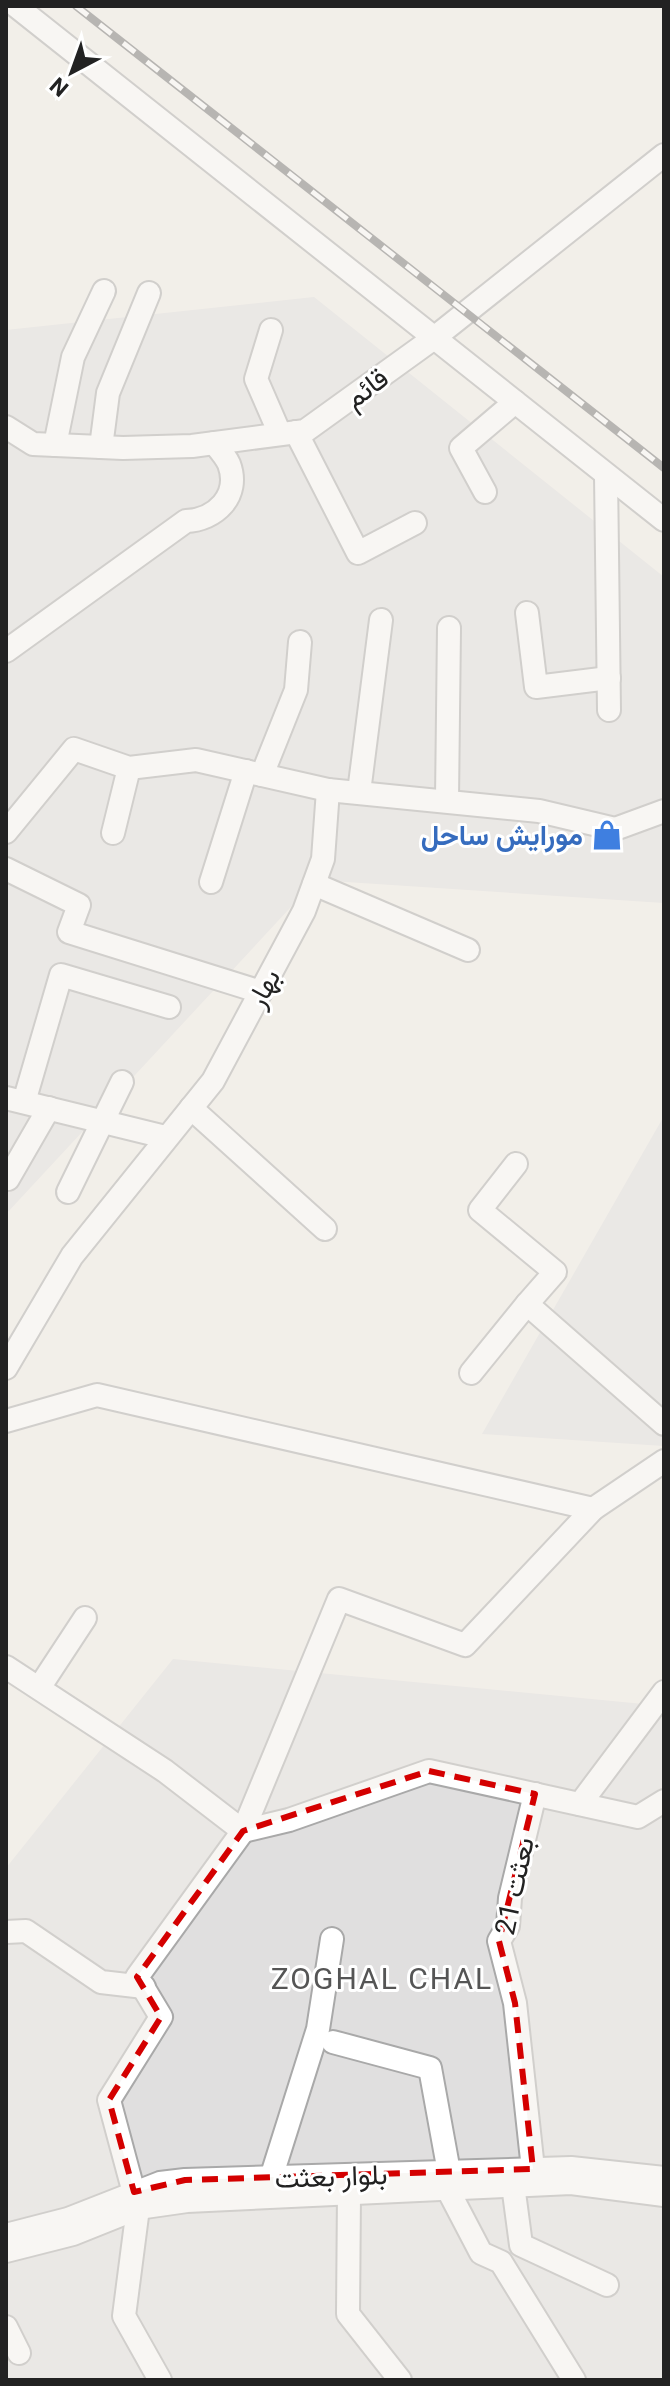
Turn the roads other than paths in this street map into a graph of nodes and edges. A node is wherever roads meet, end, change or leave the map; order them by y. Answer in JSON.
{"nodes":[{"id":1,"x":16,"y":6,"type":"edge"},
{"id":2,"x":664,"y":155,"type":"edge"},
{"id":3,"x":104,"y":291,"type":"dead end"},
{"id":4,"x":149,"y":293,"type":"dead end"},
{"id":5,"x":271,"y":330,"type":"dead end"},
{"id":6,"x":434,"y":338,"type":"junction"},
{"id":7,"x":515,"y":402,"type":"junction"},
{"id":8,"x":6,"y":427,"type":"edge"},
{"id":9,"x":288,"y":433,"type":"junction"},
{"id":10,"x":214,"y":443,"type":"junction"},
{"id":11,"x":55,"y":445,"type":"junction"},
{"id":12,"x":101,"y":447,"type":"junction"},
{"id":13,"x":606,"y":475,"type":"junction"},
{"id":14,"x":485,"y":492,"type":"dead end"},
{"id":15,"x":664,"y":520,"type":"edge"},
{"id":16,"x":415,"y":523,"type":"dead end"},
{"id":17,"x":527,"y":613,"type":"dead end"},
{"id":18,"x":381,"y":620,"type":"dead end"},
{"id":19,"x":449,"y":628,"type":"dead end"},
{"id":20,"x":300,"y":642,"type":"dead end"},
{"id":21,"x":6,"y":651,"type":"edge"},
{"id":22,"x":609,"y":678,"type":"junction"},
{"id":23,"x":609,"y":710,"type":"dead end"},
{"id":24,"x":129,"y":768,"type":"junction"},
{"id":25,"x":254,"y":773,"type":"junction"},
{"id":26,"x":328,"y":790,"type":"junction"},
{"id":27,"x":359,"y":792,"type":"junction"},
{"id":28,"x":447,"y":799,"type":"junction"},
{"id":29,"x":664,"y":811,"type":"edge"},
{"id":30,"x":6,"y":832,"type":"edge"},
{"id":31,"x":113,"y":833,"type":"dead end"},
{"id":32,"x":6,"y":869,"type":"edge"},
{"id":33,"x":211,"y":882,"type":"dead end"},
{"id":34,"x":314,"y":884,"type":"junction"},
{"id":35,"x":468,"y":950,"type":"dead end"},
{"id":36,"x":261,"y":992,"type":"junction"},
{"id":37,"x":169,"y":1007,"type":"dead end"},
{"id":38,"x":122,"y":1082,"type":"dead end"},
{"id":39,"x":15,"y":1100,"type":"edge"},
{"id":40,"x":49,"y":1108,"type":"junction"},
{"id":41,"x":191,"y":1108,"type":"junction"},
{"id":42,"x":101,"y":1121,"type":"junction"},
{"id":43,"x":165,"y":1137,"type":"junction"},
{"id":44,"x":516,"y":1164,"type":"dead end"},
{"id":45,"x":8,"y":1179,"type":"edge"},
{"id":46,"x":68,"y":1192,"type":"dead end"},
{"id":47,"x":325,"y":1229,"type":"dead end"},
{"id":48,"x":527,"y":1304,"type":"junction"},
{"id":49,"x":6,"y":1368,"type":"edge"},
{"id":50,"x":471,"y":1373,"type":"dead end"},
{"id":51,"x":6,"y":1421,"type":"edge"},
{"id":52,"x":664,"y":1424,"type":"edge"},
{"id":53,"x":664,"y":1461,"type":"edge"},
{"id":54,"x":593,"y":1509,"type":"junction"},
{"id":55,"x":85,"y":1618,"type":"dead end"},
{"id":56,"x":6,"y":1667,"type":"edge"},
{"id":57,"x":39,"y":1688,"type":"junction"},
{"id":58,"x":664,"y":1692,"type":"edge"},
{"id":59,"x":535,"y":1794,"type":"junction"},
{"id":60,"x":664,"y":1802,"type":"edge"},
{"id":61,"x":580,"y":1804,"type":"junction"},
{"id":62,"x":243,"y":1831,"type":"junction"},
{"id":63,"x":6,"y":1932,"type":"edge"},
{"id":64,"x":332,"y":1939,"type":"dead end"},
{"id":65,"x":144,"y":1987,"type":"junction"},
{"id":66,"x":333,"y":2042,"type":"dead end"},
{"id":67,"x":533,"y":2169,"type":"junction"},
{"id":68,"x":271,"y":2178,"type":"junction"},
{"id":69,"x":664,"y":2178,"type":"edge"},
{"id":70,"x":448,"y":2180,"type":"junction"},
{"id":71,"x":513,"y":2185,"type":"junction"},
{"id":72,"x":349,"y":2193,"type":"junction"},
{"id":73,"x":664,"y":2195,"type":"edge"},
{"id":74,"x":136,"y":2200,"type":"junction"},
{"id":75,"x":6,"y":2235,"type":"edge"},
{"id":76,"x":6,"y":2251,"type":"edge"},
{"id":77,"x":607,"y":2285,"type":"dead end"},
{"id":78,"x":6,"y":2327,"type":"edge"},
{"id":79,"x":19,"y":2353,"type":"dead end"},
{"id":80,"x":160,"y":2380,"type":"edge"},
{"id":81,"x":400,"y":2380,"type":"edge"},
{"id":82,"x":574,"y":2380,"type":"edge"}],
"edges":[{"from":1,"to":6,"type":"street"},
{"from":2,"to":6,"type":"street","name":"قائم"},
{"from":3,"to":11,"type":"street"},
{"from":4,"to":12,"type":"street"},
{"from":5,"to":9,"type":"street"},
{"from":6,"to":7,"type":"street"},
{"from":6,"to":9,"type":"street","name":"قائم"},
{"from":7,"to":13,"type":"street"},
{"from":7,"to":14,"type":"street"},
{"from":8,"to":11,"type":"street","name":"قائم"},
{"from":9,"to":10,"type":"street","name":"قائم"},
{"from":9,"to":16,"type":"street"},
{"from":10,"to":12,"type":"street","name":"قائم"},
{"from":10,"to":21,"type":"street"},
{"from":11,"to":12,"type":"street","name":"قائم"},
{"from":13,"to":15,"type":"street"},
{"from":13,"to":22,"type":"street"},
{"from":17,"to":22,"type":"street"},
{"from":18,"to":27,"type":"street"},
{"from":19,"to":28,"type":"street"},
{"from":20,"to":25,"type":"street"},
{"from":22,"to":23,"type":"street"},
{"from":24,"to":25,"type":"street"},
{"from":24,"to":30,"type":"street"},
{"from":24,"to":31,"type":"street"},
{"from":25,"to":26,"type":"street"},
{"from":25,"to":33,"type":"street"},
{"from":26,"to":27,"type":"street"},
{"from":26,"to":34,"type":"street","name":"بهار"},
{"from":27,"to":28,"type":"street"},
{"from":28,"to":29,"type":"street"},
{"from":32,"to":36,"type":"street"},
{"from":34,"to":35,"type":"street"},
{"from":34,"to":36,"type":"street","name":"بهار"},
{"from":36,"to":41,"type":"street","name":"بهار"},
{"from":37,"to":39,"type":"street"},
{"from":38,"to":42,"type":"street"},
{"from":39,"to":40,"type":"street"},
{"from":40,"to":42,"type":"street"},
{"from":40,"to":45,"type":"street"},
{"from":41,"to":43,"type":"street","name":"بهار"},
{"from":41,"to":47,"type":"street"},
{"from":42,"to":43,"type":"street"},
{"from":42,"to":46,"type":"street"},
{"from":43,"to":49,"type":"street","name":"بهار"},
{"from":44,"to":48,"type":"street"},
{"from":48,"to":50,"type":"street"},
{"from":48,"to":52,"type":"street"},
{"from":51,"to":54,"type":"street"},
{"from":53,"to":54,"type":"street"},
{"from":54,"to":62,"type":"street"},
{"from":55,"to":57,"type":"street"},
{"from":56,"to":57,"type":"street"},
{"from":57,"to":62,"type":"street"},
{"from":58,"to":61,"type":"street"},
{"from":59,"to":61,"type":"street"},
{"from":59,"to":62,"type":"street"},
{"from":59,"to":67,"type":"street","name":"بعثت 21"},
{"from":60,"to":61,"type":"street"},
{"from":62,"to":65,"type":"street"},
{"from":63,"to":65,"type":"street"},
{"from":64,"to":68,"type":"street"},
{"from":65,"to":74,"type":"street"},
{"from":66,"to":70,"type":"street"},
{"from":67,"to":69,"type":"street","name":"بلوار بعثت"},
{"from":67,"to":70,"type":"street","name":"بلوار بعثت"},
{"from":68,"to":70,"type":"street","name":"بلوار بعثت"},
{"from":68,"to":74,"type":"street","name":"بلوار بعثت"},
{"from":70,"to":71,"type":"street","name":"بلوار بعثت"},
{"from":70,"to":72,"type":"street","name":"بلوار بعثت"},
{"from":70,"to":82,"type":"street"},
{"from":71,"to":73,"type":"street","name":"بلوار بعثت"},
{"from":71,"to":77,"type":"street"},
{"from":72,"to":74,"type":"street","name":"بلوار بعثت"},
{"from":72,"to":81,"type":"street"},
{"from":74,"to":75,"type":"street","name":"بلوار بعثت"},
{"from":74,"to":76,"type":"street","name":"بلوار بعثت"},
{"from":74,"to":80,"type":"street"},
{"from":78,"to":79,"type":"street"}]}
